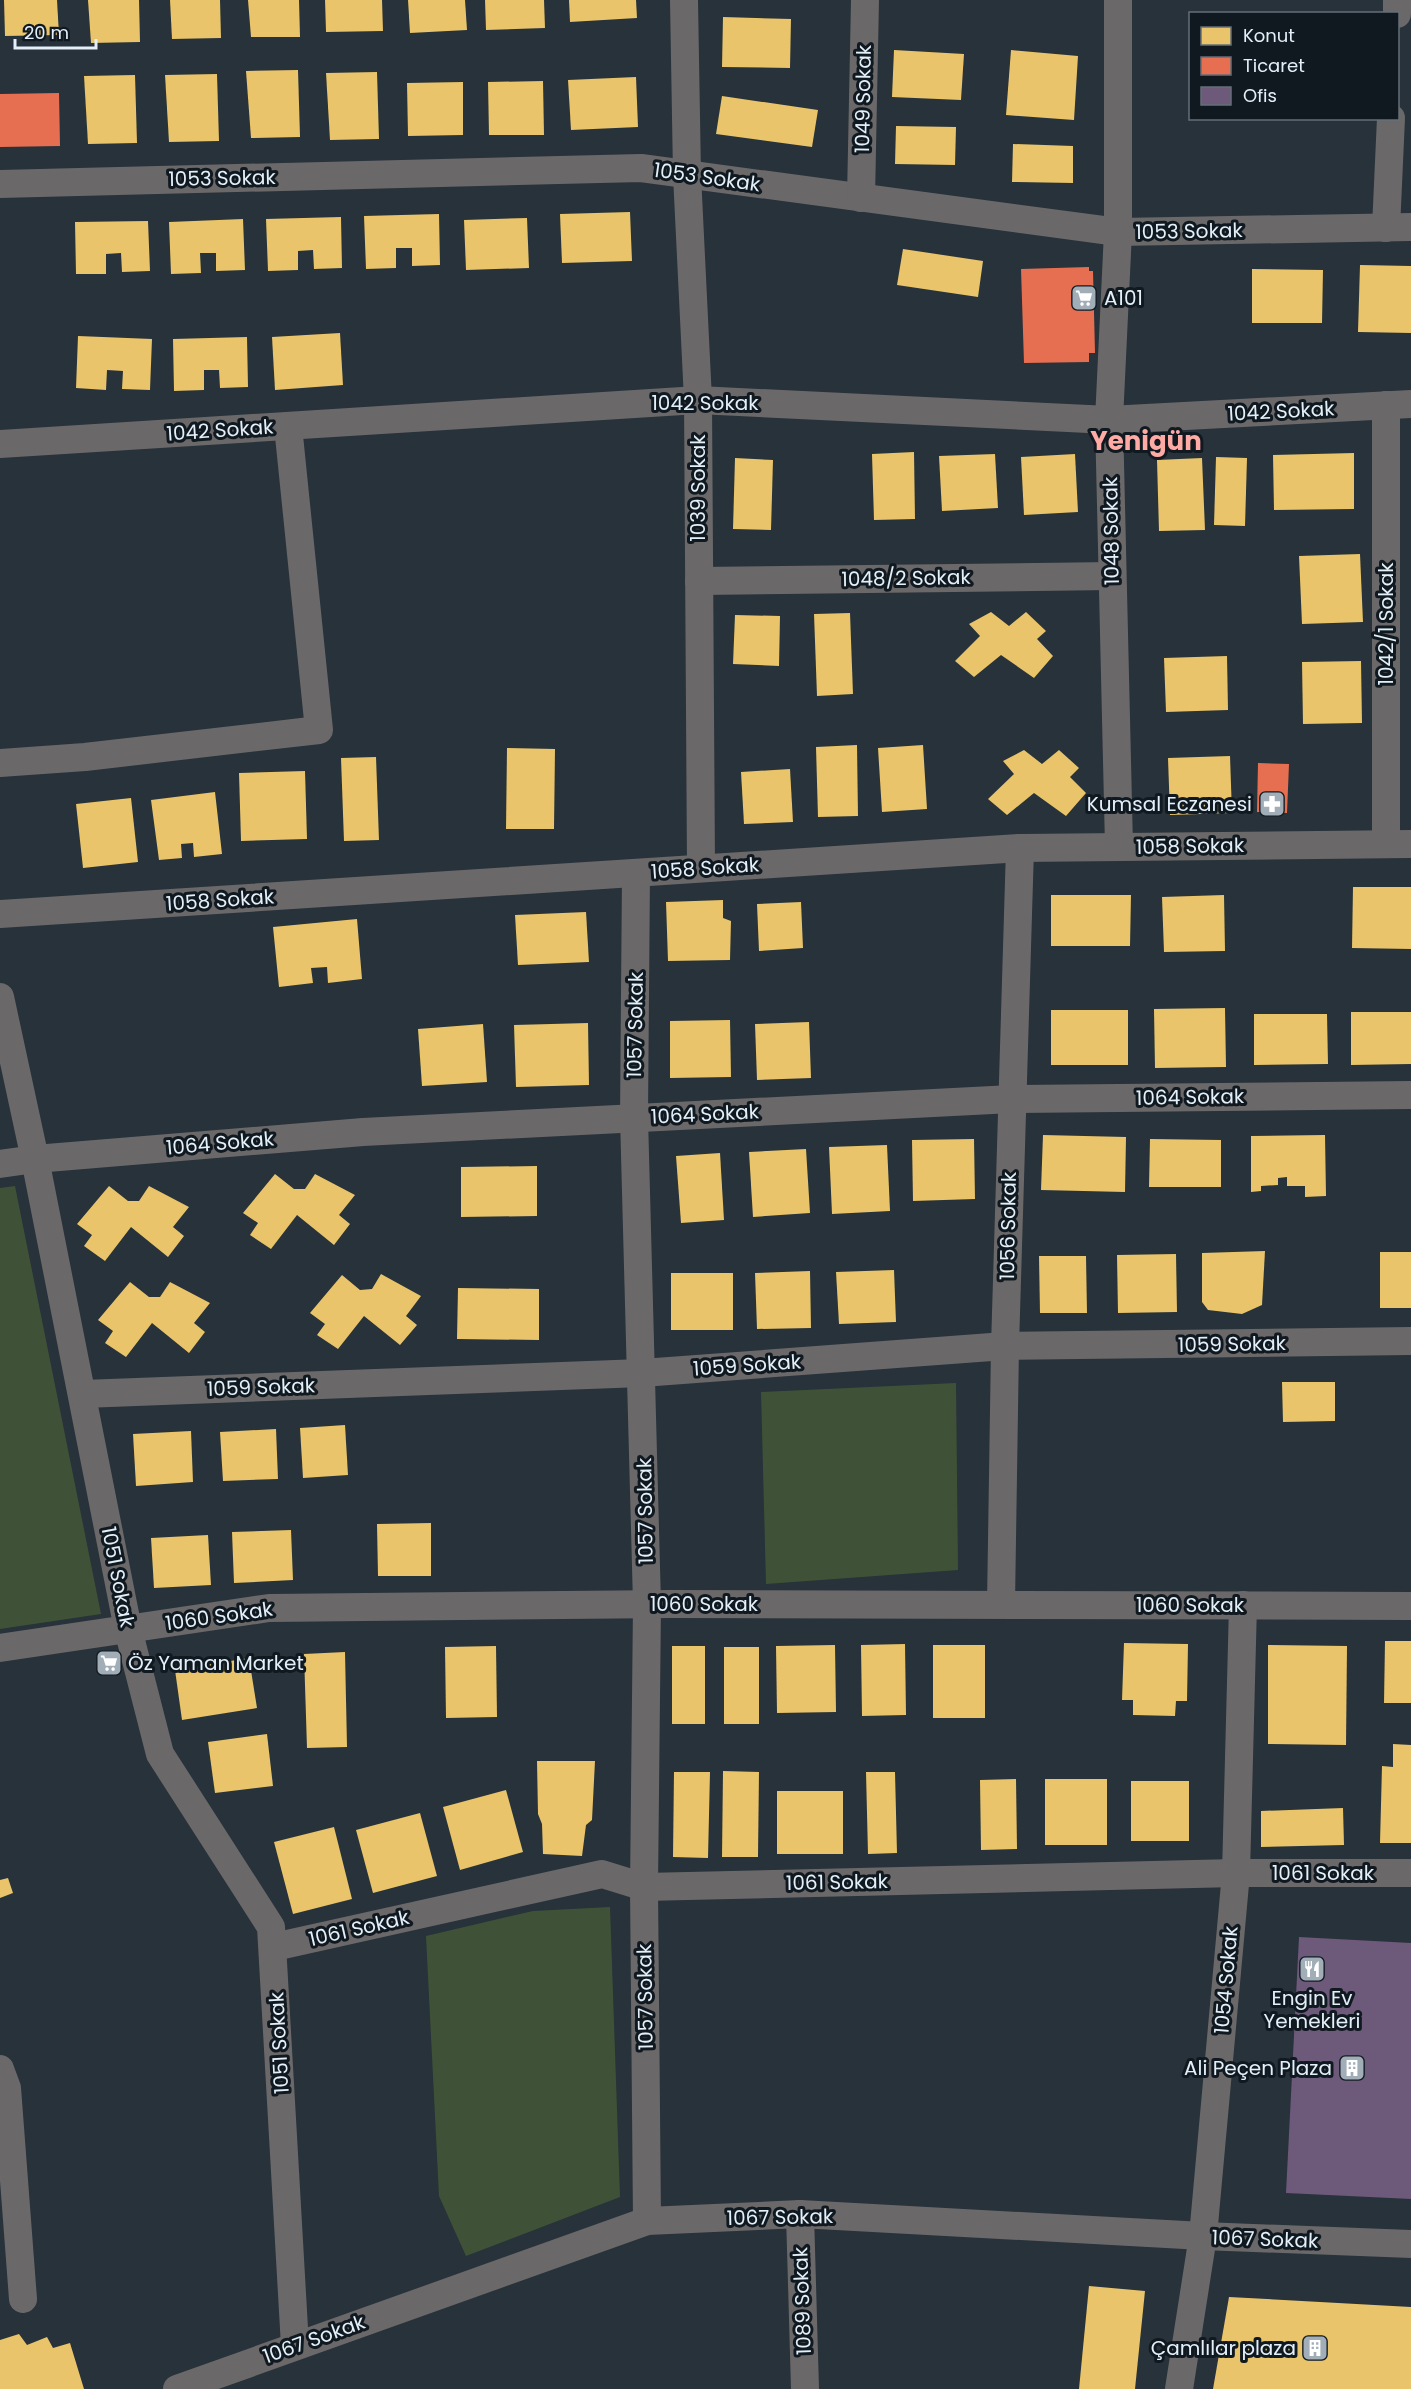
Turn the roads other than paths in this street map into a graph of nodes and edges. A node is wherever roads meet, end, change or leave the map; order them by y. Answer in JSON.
{"nodes":[{"id":1,"x":684,"y":0,"type":"edge"},
{"id":2,"x":865,"y":0,"type":"edge"},
{"id":3,"x":1118,"y":0,"type":"edge"},
{"id":4,"x":1391,"y":120,"type":"edge"},
{"id":5,"x":687,"y":175,"type":"junction"},
{"id":6,"x":0,"y":184,"type":"edge"},
{"id":7,"x":861,"y":198,"type":"junction"},
{"id":8,"x":1399,"y":228,"type":"edge"},
{"id":9,"x":1118,"y":232,"type":"junction"},
{"id":10,"x":698,"y":400,"type":"junction"},
{"id":11,"x":1398,"y":404,"type":"edge"},
{"id":12,"x":1109,"y":420,"type":"junction"},
{"id":13,"x":288,"y":426,"type":"junction"},
{"id":14,"x":0,"y":444,"type":"edge"},
{"id":15,"x":1112,"y":576,"type":"junction"},
{"id":16,"x":699,"y":581,"type":"junction"},
{"id":17,"x":0,"y":763,"type":"edge"},
{"id":18,"x":1398,"y":843,"type":"edge"},
{"id":19,"x":1119,"y":846,"type":"junction"},
{"id":20,"x":1020,"y":848,"type":"junction"},
{"id":21,"x":701,"y":868,"type":"junction"},
{"id":22,"x":636,"y":873,"type":"junction"},
{"id":23,"x":0,"y":914,"type":"edge"},
{"id":24,"x":0,"y":997,"type":"edge"},
{"id":25,"x":1411,"y":1095,"type":"edge"},
{"id":26,"x":1012,"y":1099,"type":"junction"},
{"id":27,"x":634,"y":1117,"type":"junction"},
{"id":28,"x":35,"y":1159,"type":"junction"},
{"id":29,"x":0,"y":1164,"type":"edge"},
{"id":30,"x":1411,"y":1341,"type":"edge"},
{"id":31,"x":1005,"y":1346,"type":"junction"},
{"id":32,"x":642,"y":1373,"type":"junction"},
{"id":33,"x":82,"y":1394,"type":"junction"},
{"id":34,"x":647,"y":1604,"type":"junction"},
{"id":35,"x":1001,"y":1604,"type":"junction"},
{"id":36,"x":1243,"y":1605,"type":"junction"},
{"id":37,"x":1411,"y":1606,"type":"edge"},
{"id":38,"x":128,"y":1629,"type":"junction"},
{"id":39,"x":0,"y":1648,"type":"edge"},
{"id":40,"x":1236,"y":1873,"type":"junction"},
{"id":41,"x":1411,"y":1873,"type":"edge"},
{"id":42,"x":644,"y":1887,"type":"junction"},
{"id":43,"x":274,"y":1947,"type":"junction"},
{"id":44,"x":0,"y":2069,"type":"edge"},
{"id":45,"x":800,"y":2214,"type":"junction"},
{"id":46,"x":647,"y":2221,"type":"junction"},
{"id":47,"x":1203,"y":2236,"type":"junction"},
{"id":48,"x":1411,"y":2244,"type":"edge"},
{"id":49,"x":23,"y":2299,"type":"dead end"},
{"id":50,"x":295,"y":2346,"type":"junction"},
{"id":51,"x":184,"y":2388,"type":"edge"},
{"id":52,"x":805,"y":2389,"type":"edge"},
{"id":53,"x":1179,"y":2389,"type":"edge"}],
"edges":[{"from":1,"to":5,"type":"street","name":"1039 Sokak"},
{"from":2,"to":7,"type":"street","name":"1049 Sokak"},
{"from":3,"to":9,"type":"street","name":"1048 Sokak"},
{"from":4,"to":8,"type":"street"},
{"from":5,"to":6,"type":"street","name":"1053 Sokak"},
{"from":5,"to":7,"type":"street","name":"1053 Sokak"},
{"from":5,"to":10,"type":"street","name":"1039 Sokak"},
{"from":7,"to":9,"type":"street","name":"1053 Sokak"},
{"from":8,"to":9,"type":"street","name":"1053 Sokak"},
{"from":9,"to":12,"type":"street","name":"1048 Sokak"},
{"from":10,"to":12,"type":"street","name":"1042 Sokak"},
{"from":10,"to":13,"type":"street","name":"1042 Sokak"},
{"from":10,"to":16,"type":"street","name":"1039 Sokak"},
{"from":11,"to":12,"type":"street","name":"1042 Sokak"},
{"from":11,"to":18,"type":"street","name":"1042/1 Sokak"},
{"from":12,"to":15,"type":"street","name":"1048 Sokak"},
{"from":13,"to":14,"type":"street","name":"1042 Sokak"},
{"from":13,"to":17,"type":"street"},
{"from":15,"to":16,"type":"street","name":"1048/2 Sokak"},
{"from":15,"to":19,"type":"street","name":"1048 Sokak"},
{"from":16,"to":21,"type":"street","name":"1039 Sokak"},
{"from":18,"to":19,"type":"street","name":"1058 Sokak"},
{"from":19,"to":20,"type":"street","name":"1058 Sokak"},
{"from":20,"to":21,"type":"street","name":"1058 Sokak"},
{"from":20,"to":26,"type":"street","name":"1056 Sokak"},
{"from":21,"to":22,"type":"street","name":"1058 Sokak"},
{"from":22,"to":23,"type":"street","name":"1058 Sokak"},
{"from":22,"to":27,"type":"street","name":"1057 Sokak"},
{"from":24,"to":28,"type":"street","name":"1051 Sokak"},
{"from":25,"to":26,"type":"street","name":"1064 Sokak"},
{"from":26,"to":27,"type":"street","name":"1064 Sokak"},
{"from":26,"to":31,"type":"street","name":"1056 Sokak"},
{"from":27,"to":28,"type":"street","name":"1064 Sokak"},
{"from":27,"to":32,"type":"street","name":"1057 Sokak"},
{"from":28,"to":29,"type":"street","name":"1064 Sokak"},
{"from":28,"to":33,"type":"street","name":"1051 Sokak"},
{"from":30,"to":31,"type":"street","name":"1059 Sokak"},
{"from":31,"to":32,"type":"street","name":"1059 Sokak"},
{"from":31,"to":35,"type":"street","name":"1056 Sokak"},
{"from":32,"to":33,"type":"street","name":"1059 Sokak"},
{"from":32,"to":34,"type":"street","name":"1057 Sokak"},
{"from":33,"to":38,"type":"street","name":"1051 Sokak"},
{"from":34,"to":35,"type":"street","name":"1060 Sokak"},
{"from":34,"to":38,"type":"street","name":"1060 Sokak"},
{"from":34,"to":42,"type":"street","name":"1057 Sokak"},
{"from":35,"to":36,"type":"street","name":"1060 Sokak"},
{"from":36,"to":37,"type":"street","name":"1060 Sokak"},
{"from":36,"to":40,"type":"street","name":"1054 Sokak"},
{"from":38,"to":39,"type":"street","name":"1060 Sokak"},
{"from":38,"to":43,"type":"street","name":"1051 Sokak"},
{"from":40,"to":41,"type":"street","name":"1061 Sokak"},
{"from":40,"to":42,"type":"street","name":"1061 Sokak"},
{"from":40,"to":47,"type":"street","name":"1054 Sokak"},
{"from":42,"to":43,"type":"street","name":"1061 Sokak"},
{"from":42,"to":46,"type":"street","name":"1057 Sokak"},
{"from":43,"to":50,"type":"street","name":"1051 Sokak"},
{"from":44,"to":49,"type":"street"},
{"from":45,"to":46,"type":"street","name":"1067 Sokak"},
{"from":45,"to":47,"type":"street","name":"1067 Sokak"},
{"from":45,"to":52,"type":"street","name":"1089 Sokak"},
{"from":46,"to":50,"type":"street","name":"1067 Sokak"},
{"from":47,"to":48,"type":"street","name":"1067 Sokak"},
{"from":47,"to":53,"type":"street","name":"1054 Sokak"},
{"from":50,"to":51,"type":"street","name":"1067 Sokak"}]}
